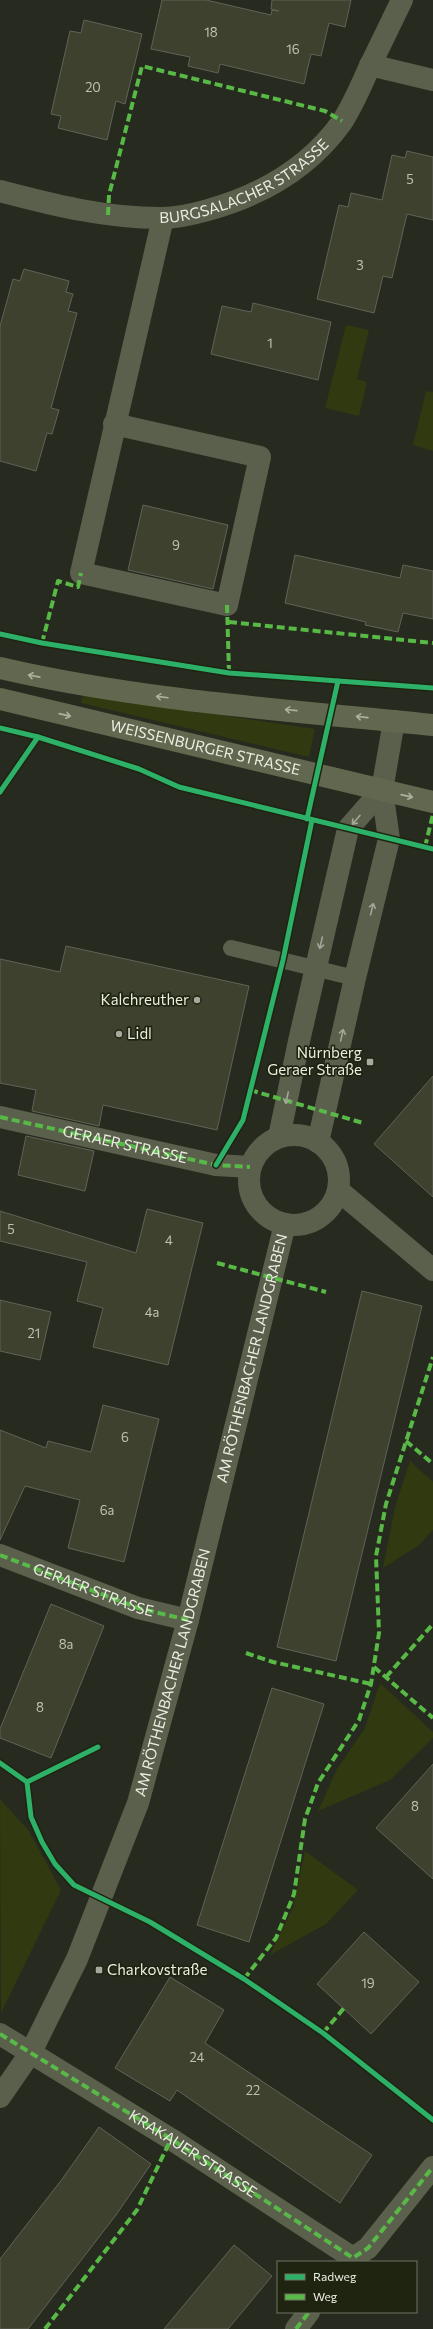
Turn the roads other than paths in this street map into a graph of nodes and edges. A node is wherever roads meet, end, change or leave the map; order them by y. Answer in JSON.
{"nodes":[{"id":1,"x":402,"y":0,"type":"edge"},
{"id":2,"x":370,"y":65,"type":"junction"},
{"id":3,"x":433,"y":80,"type":"edge"},
{"id":4,"x":0,"y":191,"type":"edge"},
{"id":5,"x":163,"y":218,"type":"junction"},
{"id":6,"x":114,"y":424,"type":"junction"},
{"id":7,"x":0,"y":668,"type":"edge"},
{"id":8,"x":0,"y":699,"type":"edge"},
{"id":9,"x":394,"y":721,"type":"junction"},
{"id":10,"x":433,"y":725,"type":"edge"},
{"id":11,"x":382,"y":790,"type":"junction"},
{"id":12,"x":433,"y":802,"type":"edge"},
{"id":13,"x":231,"y":948,"type":"dead end"},
{"id":14,"x":315,"y":968,"type":"junction"},
{"id":15,"x":355,"y":978,"type":"junction"},
{"id":16,"x":0,"y":1116,"type":"edge"},
{"id":17,"x":279,"y":1136,"type":"junction"},
{"id":18,"x":318,"y":1142,"type":"junction"},
{"id":19,"x":250,"y":1167,"type":"junction"},
{"id":20,"x":338,"y":1190,"type":"junction"},
{"id":21,"x":285,"y":1224,"type":"junction"},
{"id":22,"x":433,"y":1270,"type":"edge"},
{"id":23,"x":0,"y":1555,"type":"edge"},
{"id":24,"x":188,"y":1620,"type":"junction"},
{"id":25,"x":0,"y":2034,"type":"edge"},
{"id":26,"x":31,"y":2052,"type":"junction"},
{"id":27,"x":0,"y":2097,"type":"edge"},
{"id":28,"x":433,"y":2167,"type":"edge"},
{"id":29,"x":351,"y":2260,"type":"edge"},
{"id":30,"x":308,"y":2313,"type":"edge"},
{"id":31,"x":296,"y":2329,"type":"edge"}],
"edges":[{"from":1,"to":2,"type":"street","name":"BURGSALACHER STRASSE"},
{"from":2,"to":3,"type":"street"},
{"from":2,"to":5,"type":"street","name":"BURGSALACHER STRASSE"},
{"from":4,"to":5,"type":"street","name":"BURGSALACHER STRASSE"},
{"from":5,"to":6,"type":"street"},
{"from":6,"to":6,"type":"street"},
{"from":9,"to":7,"type":"main road","one_way":true},
{"from":8,"to":11,"type":"main road","name":"WEISSENBURGER STRASSE","one_way":true},
{"from":9,"to":10,"type":"main road"},
{"from":9,"to":11,"type":"street"},
{"from":11,"to":12,"type":"main road","name":"WEISSENBURGER STRASSE","one_way":true},
{"from":11,"to":14,"type":"street","one_way":true},
{"from":15,"to":11,"type":"street","one_way":true},
{"from":13,"to":14,"type":"lane"},
{"from":14,"to":15,"type":"lane"},
{"from":14,"to":17,"type":"street","one_way":true},
{"from":18,"to":15,"type":"street","one_way":true},
{"from":16,"to":19,"type":"street","name":"GERAER STRASSE"},
{"from":17,"to":18,"type":"street"},
{"from":17,"to":19,"type":"street"},
{"from":18,"to":20,"type":"street"},
{"from":19,"to":21,"type":"street"},
{"from":20,"to":21,"type":"street"},
{"from":20,"to":22,"type":"street"},
{"from":21,"to":24,"type":"street","name":"AM RÖTHENBACHER LANDGRABEN"},
{"from":23,"to":24,"type":"street","name":"GERAER STRASSE"},
{"from":24,"to":26,"type":"street","name":"AM RÖTHENBACHER LANDGRABEN"},
{"from":25,"to":26,"type":"street"},
{"from":26,"to":27,"type":"street","name":"AM RÖTHENBACHER LANDGRABEN"},
{"from":26,"to":29,"type":"street","name":"KRAKAUER STRASSE"},
{"from":28,"to":29,"type":"street","name":"KRAKAUER STRASSE"},
{"from":30,"to":31,"type":"street"}]}
